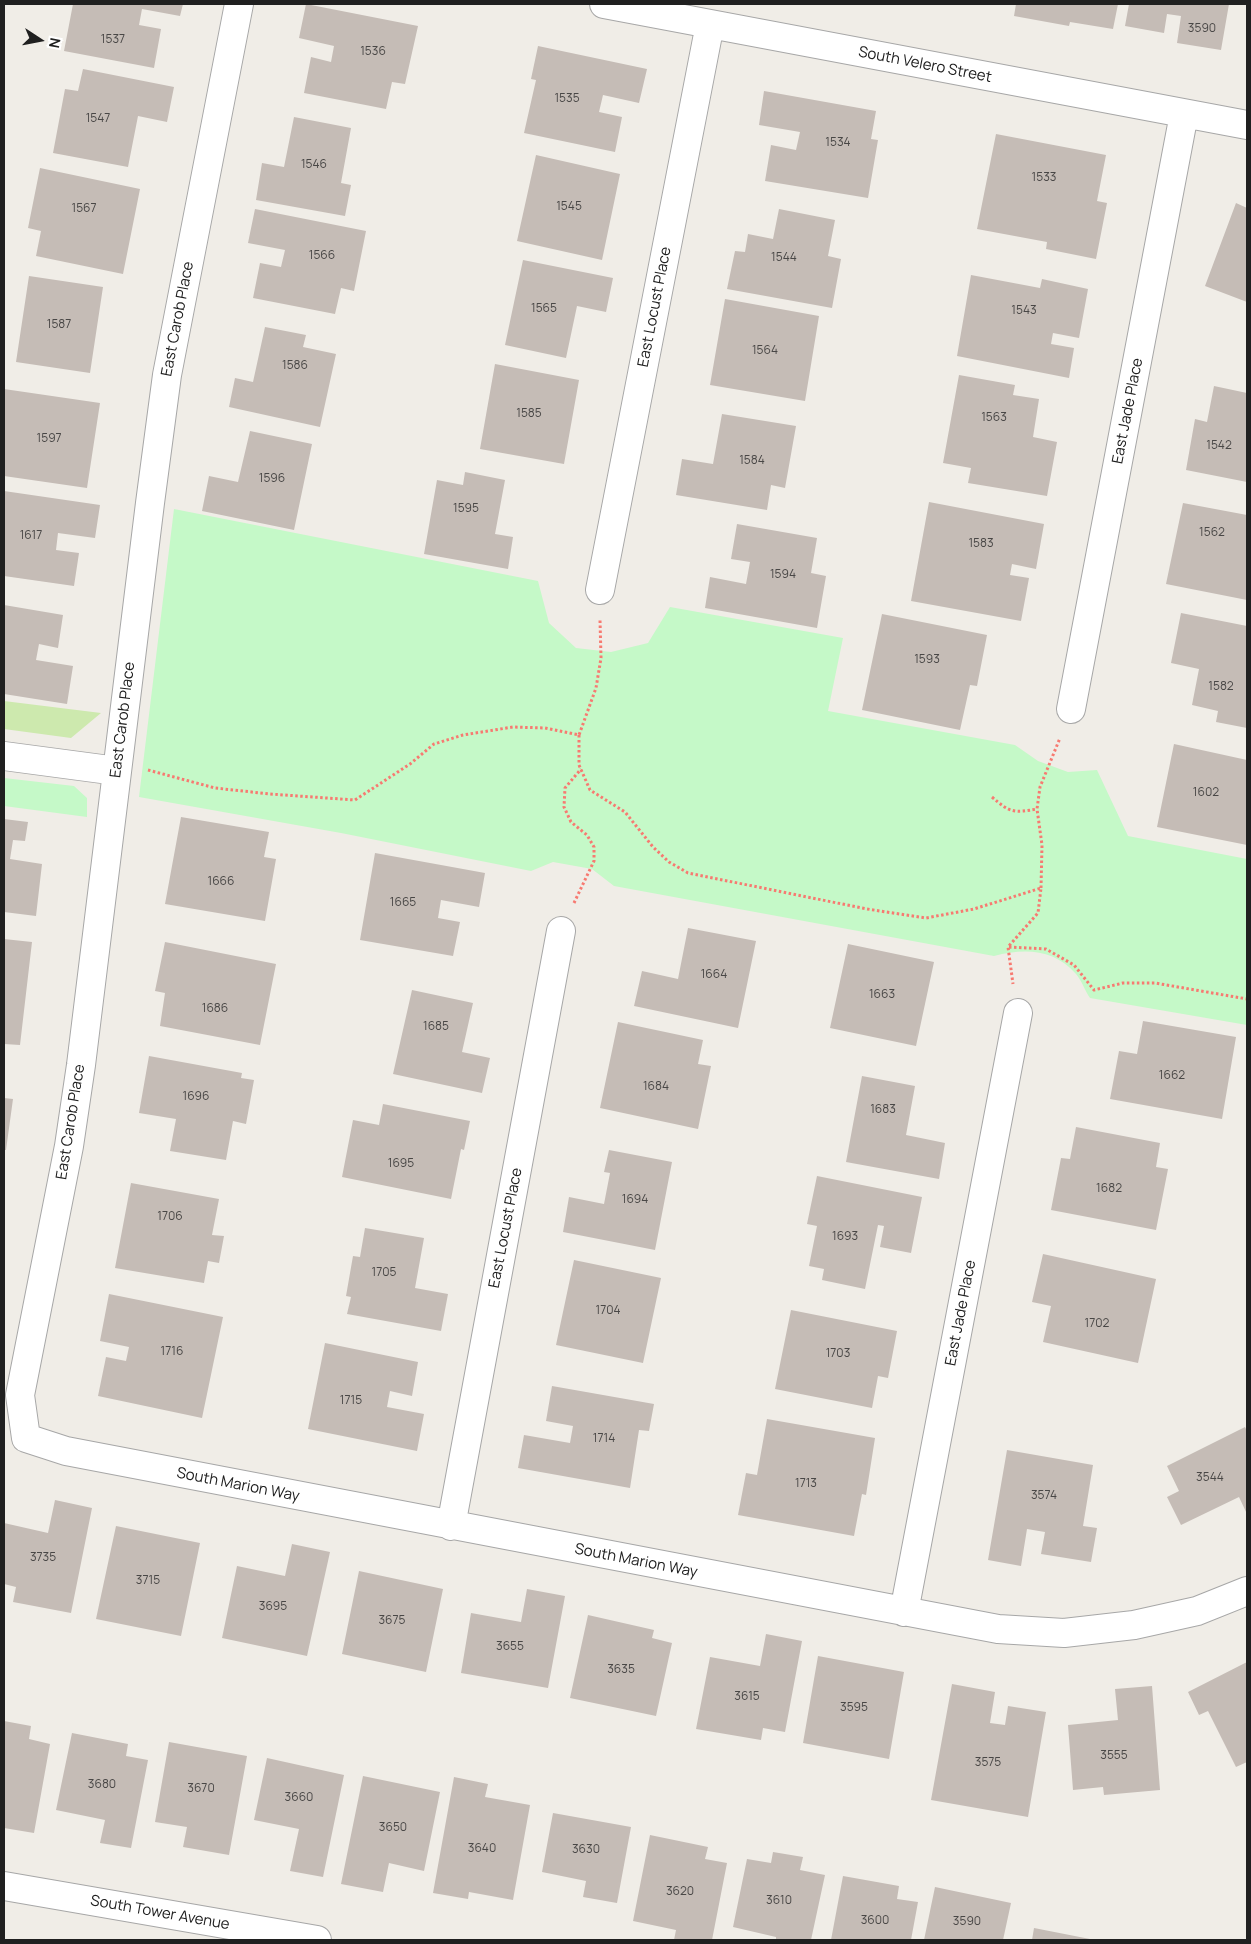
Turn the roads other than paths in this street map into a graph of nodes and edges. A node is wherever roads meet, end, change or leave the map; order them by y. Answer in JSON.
{"nodes":[{"id":1,"x":239,"y":4,"type":"edge"},
{"id":2,"x":604,"y":4,"type":"edge"},
{"id":3,"x":710,"y":24,"type":"junction"},
{"id":4,"x":1184,"y":114,"type":"junction"},
{"id":5,"x":1247,"y":125,"type":"edge"},
{"id":6,"x":600,"y":590,"type":"road end"},
{"id":7,"x":1071,"y":709,"type":"road end"},
{"id":8,"x":4,"y":756,"type":"edge"},
{"id":9,"x":117,"y":767,"type":"junction"},
{"id":10,"x":561,"y":931,"type":"road end"},
{"id":11,"x":1018,"y":1013,"type":"road end"},
{"id":12,"x":26,"y":1438,"type":"joint"},
{"id":13,"x":451,"y":1526,"type":"junction"},
{"id":14,"x":1247,"y":1591,"type":"edge"},
{"id":15,"x":904,"y":1612,"type":"junction"},
{"id":16,"x":4,"y":1886,"type":"edge"},
{"id":17,"x":317,"y":1940,"type":"edge"}],
"edges":[{"from":1,"to":9,"type":"street","name":"East Carob Place"},
{"from":2,"to":3,"type":"street","name":"South Velero Street"},
{"from":3,"to":4,"type":"street","name":"South Velero Street"},
{"from":3,"to":6,"type":"street","name":"East Locust Place"},
{"from":4,"to":5,"type":"street","name":"South Velero Street"},
{"from":4,"to":7,"type":"street","name":"East Jade Place"},
{"from":8,"to":9,"type":"street"},
{"from":9,"to":12,"type":"street","name":"East Carob Place"},
{"from":10,"to":13,"type":"street","name":"East Locust Place"},
{"from":11,"to":15,"type":"street","name":"East Jade Place"},
{"from":12,"to":13,"type":"street","name":"South Marion Way"},
{"from":13,"to":15,"type":"street","name":"South Marion Way"},
{"from":14,"to":15,"type":"street","name":"South Marion Way"},
{"from":16,"to":17,"type":"street","name":"South Tower Avenue"}]}
